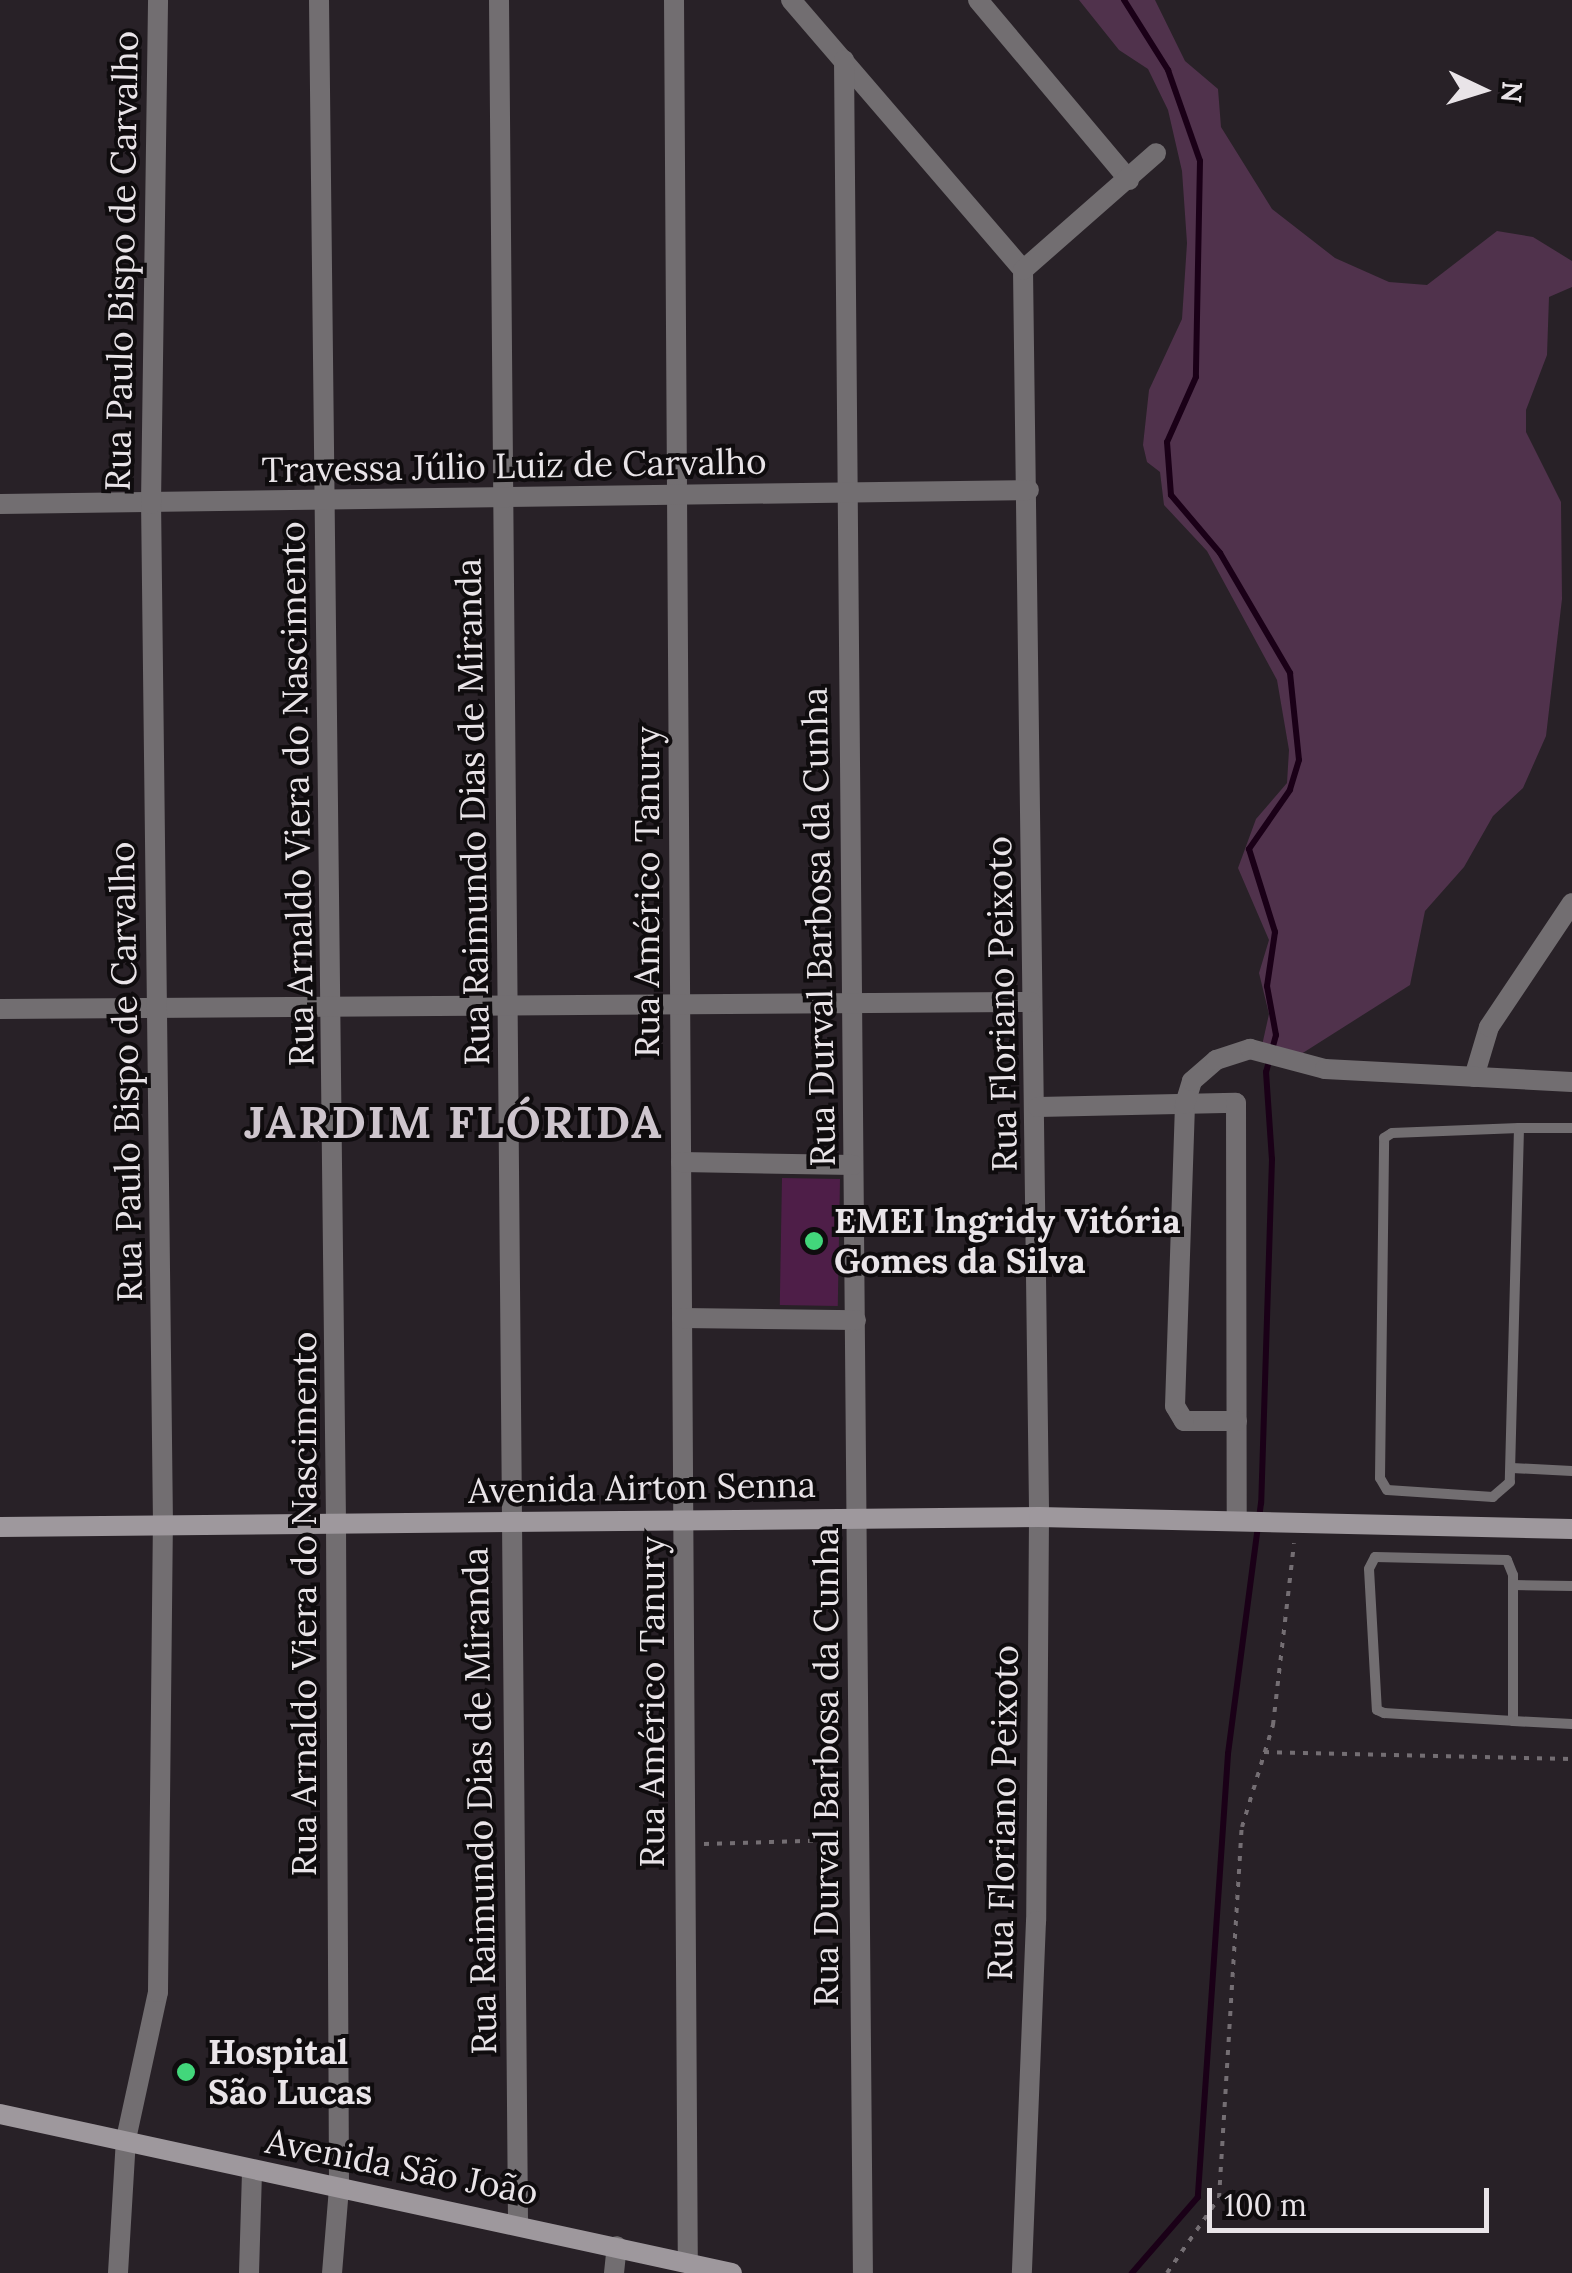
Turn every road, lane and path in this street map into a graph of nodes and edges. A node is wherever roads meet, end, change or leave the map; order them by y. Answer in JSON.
{"nodes":[{"id":1,"x":158,"y":0,"type":"edge"},
{"id":2,"x":319,"y":0,"type":"edge"},
{"id":3,"x":499,"y":0,"type":"edge"},
{"id":4,"x":674,"y":0,"type":"edge"},
{"id":5,"x":792,"y":0,"type":"edge"},
{"id":6,"x":978,"y":0,"type":"edge"},
{"id":7,"x":844,"y":60,"type":"junction"},
{"id":8,"x":1156,"y":152,"type":"dead end"},
{"id":9,"x":1129,"y":180,"type":"junction"},
{"id":10,"x":1023,"y":270,"type":"junction"},
{"id":11,"x":1029,"y":490,"type":"junction"},
{"id":12,"x":847,"y":493,"type":"junction"},
{"id":13,"x":676,"y":496,"type":"junction"},
{"id":14,"x":498,"y":498,"type":"junction"},
{"id":15,"x":326,"y":501,"type":"junction"},
{"id":16,"x":0,"y":504,"type":"edge"},
{"id":17,"x":151,"y":504,"type":"junction"},
{"id":18,"x":1572,"y":903,"type":"edge"},
{"id":19,"x":1032,"y":1002,"type":"junction"},
{"id":20,"x":852,"y":1006,"type":"junction"},
{"id":21,"x":512,"y":1007,"type":"junction"},
{"id":22,"x":680,"y":1008,"type":"junction"},
{"id":23,"x":0,"y":1009,"type":"edge"},
{"id":24,"x":160,"y":1009,"type":"junction"},
{"id":25,"x":332,"y":1009,"type":"junction"},
{"id":26,"x":1474,"y":1077,"type":"junction"},
{"id":27,"x":1572,"y":1082,"type":"edge"},
{"id":28,"x":1185,"y":1104,"type":"junction"},
{"id":29,"x":1038,"y":1107,"type":"junction"},
{"id":30,"x":1519,"y":1128,"type":"junction"},
{"id":31,"x":1572,"y":1128,"type":"edge"},
{"id":32,"x":681,"y":1162,"type":"junction"},
{"id":33,"x":853,"y":1165,"type":"junction"},
{"id":34,"x":682,"y":1318,"type":"junction"},
{"id":35,"x":856,"y":1320,"type":"junction"},
{"id":36,"x":1237,"y":1422,"type":"junction"},
{"id":37,"x":1512,"y":1468,"type":"junction"},
{"id":38,"x":1572,"y":1472,"type":"edge"},
{"id":39,"x":1039,"y":1517,"type":"junction"},
{"id":40,"x":856,"y":1518,"type":"junction"},
{"id":41,"x":1241,"y":1518,"type":"junction"},
{"id":42,"x":1291,"y":1518,"type":"junction"},
{"id":43,"x":683,"y":1521,"type":"junction"},
{"id":44,"x":508,"y":1522,"type":"junction"},
{"id":45,"x":163,"y":1524,"type":"junction"},
{"id":46,"x":336,"y":1524,"type":"junction"},
{"id":47,"x":0,"y":1527,"type":"edge"},
{"id":48,"x":1572,"y":1529,"type":"edge"},
{"id":49,"x":1513,"y":1586,"type":"junction"},
{"id":50,"x":1572,"y":1586,"type":"edge"},
{"id":51,"x":1513,"y":1722,"type":"junction"},
{"id":52,"x":1572,"y":1724,"type":"edge"},
{"id":53,"x":1264,"y":1752,"type":"junction"},
{"id":54,"x":1572,"y":1758,"type":"edge"},
{"id":55,"x":859,"y":1839,"type":"junction"},
{"id":56,"x":685,"y":1844,"type":"junction"},
{"id":57,"x":0,"y":2114,"type":"edge"},
{"id":58,"x":126,"y":2139,"type":"junction"},
{"id":59,"x":252,"y":2170,"type":"junction"},
{"id":60,"x":339,"y":2188,"type":"junction"},
{"id":61,"x":518,"y":2222,"type":"junction"},
{"id":62,"x":617,"y":2246,"type":"junction"},
{"id":63,"x":688,"y":2263,"type":"junction"},
{"id":64,"x":118,"y":2273,"type":"edge"},
{"id":65,"x":249,"y":2273,"type":"edge"},
{"id":66,"x":332,"y":2273,"type":"edge"},
{"id":67,"x":614,"y":2273,"type":"edge"},
{"id":68,"x":732,"y":2273,"type":"edge"},
{"id":69,"x":862,"y":2273,"type":"edge"},
{"id":70,"x":1022,"y":2273,"type":"edge"},
{"id":71,"x":1167,"y":2273,"type":"edge"}],
"edges":[{"from":1,"to":17,"type":"street","name":"Rua Paulo Bispo de Carvalho"},
{"from":2,"to":15,"type":"street","name":"Rua Arnaldo Viera do Nascimento"},
{"from":3,"to":14,"type":"street","name":"Rua Raimundo Dias de Miranda"},
{"from":4,"to":13,"type":"street","name":"Rua Américo Tanury"},
{"from":5,"to":7,"type":"street"},
{"from":6,"to":9,"type":"street"},
{"from":7,"to":10,"type":"street"},
{"from":7,"to":12,"type":"street","name":"Rua Durval Barbosa da Cunha"},
{"from":8,"to":9,"type":"street"},
{"from":9,"to":10,"type":"street"},
{"from":10,"to":11,"type":"street","name":"Rua Floriano Peixoto"},
{"from":11,"to":12,"type":"street","name":"Travessa Júlio Luiz de Carvalho"},
{"from":11,"to":19,"type":"street","name":"Rua Floriano Peixoto"},
{"from":12,"to":13,"type":"street","name":"Travessa Júlio Luiz de Carvalho"},
{"from":12,"to":20,"type":"street","name":"Rua Durval Barbosa da Cunha"},
{"from":13,"to":14,"type":"street","name":"Travessa Júlio Luiz de Carvalho"},
{"from":13,"to":22,"type":"street","name":"Rua Américo Tanury"},
{"from":14,"to":15,"type":"street","name":"Travessa Júlio Luiz de Carvalho"},
{"from":14,"to":21,"type":"street","name":"Rua Raimundo Dias de Miranda"},
{"from":15,"to":17,"type":"street","name":"Travessa Júlio Luiz de Carvalho"},
{"from":15,"to":25,"type":"street","name":"Rua Arnaldo Viera do Nascimento"},
{"from":16,"to":17,"type":"street","name":"Travessa Júlio Luiz de Carvalho"},
{"from":17,"to":24,"type":"street","name":"Rua Paulo Bispo de Carvalho"},
{"from":18,"to":26,"type":"street"},
{"from":19,"to":20,"type":"street"},
{"from":19,"to":29,"type":"street","name":"Rua Floriano Peixoto"},
{"from":20,"to":22,"type":"street"},
{"from":20,"to":33,"type":"street","name":"Rua Durval Barbosa da Cunha"},
{"from":21,"to":22,"type":"street"},
{"from":21,"to":25,"type":"street"},
{"from":21,"to":44,"type":"street","name":"Rua Raimundo Dias de Miranda"},
{"from":22,"to":32,"type":"street","name":"Rua Américo Tanury"},
{"from":23,"to":24,"type":"street"},
{"from":24,"to":25,"type":"street"},
{"from":24,"to":45,"type":"street","name":"Rua Paulo Bispo de Carvalho"},
{"from":25,"to":46,"type":"street","name":"Rua Arnaldo Viera do Nascimento"},
{"from":26,"to":27,"type":"street"},
{"from":26,"to":28,"type":"street"},
{"from":28,"to":29,"type":"street"},
{"from":28,"to":36,"type":"street"},
{"from":28,"to":36,"type":"street"},
{"from":29,"to":39,"type":"street","name":"Rua Floriano Peixoto"},
{"from":30,"to":31,"type":"lane"},
{"from":30,"to":37,"type":"lane"},
{"from":30,"to":37,"type":"lane"},
{"from":32,"to":33,"type":"street"},
{"from":32,"to":34,"type":"street","name":"Rua Américo Tanury"},
{"from":33,"to":35,"type":"street","name":"Rua Durval Barbosa da Cunha"},
{"from":34,"to":35,"type":"street"},
{"from":34,"to":43,"type":"street","name":"Rua Américo Tanury"},
{"from":35,"to":40,"type":"street","name":"Rua Durval Barbosa da Cunha"},
{"from":36,"to":41,"type":"street"},
{"from":37,"to":38,"type":"lane"},
{"from":39,"to":40,"type":"street","name":"Avenida Airton Senna"},
{"from":39,"to":41,"type":"street","name":"Avenida Airton Senna"},
{"from":39,"to":70,"type":"street","name":"Rua Floriano Peixoto"},
{"from":40,"to":43,"type":"street","name":"Avenida Airton Senna"},
{"from":40,"to":55,"type":"street","name":"Rua Durval Barbosa da Cunha"},
{"from":41,"to":42,"type":"street","name":"Avenida Airton Senna"},
{"from":42,"to":48,"type":"street","name":"Avenida Airton Senna"},
{"from":42,"to":53,"type":"path"},
{"from":43,"to":44,"type":"street","name":"Avenida Airton Senna"},
{"from":43,"to":56,"type":"street","name":"Rua Américo Tanury"},
{"from":44,"to":46,"type":"street","name":"Avenida Airton Senna"},
{"from":44,"to":61,"type":"street","name":"Rua Raimundo Dias de Miranda"},
{"from":45,"to":46,"type":"street","name":"Avenida Airton Senna"},
{"from":45,"to":47,"type":"street","name":"Avenida Airton Senna"},
{"from":45,"to":58,"type":"street","name":"Rua Paulo Bispo de Carvalho"},
{"from":46,"to":60,"type":"street","name":"Rua Arnaldo Viera do Nascimento"},
{"from":49,"to":50,"type":"lane"},
{"from":49,"to":51,"type":"lane"},
{"from":49,"to":51,"type":"lane"},
{"from":51,"to":52,"type":"lane"},
{"from":53,"to":54,"type":"path"},
{"from":53,"to":71,"type":"path"},
{"from":55,"to":56,"type":"path"},
{"from":55,"to":69,"type":"street","name":"Rua Durval Barbosa da Cunha"},
{"from":56,"to":63,"type":"street","name":"Rua Américo Tanury"},
{"from":57,"to":58,"type":"street","name":"Avenida São João"},
{"from":58,"to":59,"type":"street","name":"Avenida São João"},
{"from":58,"to":64,"type":"street","name":"Rua Paulo Bispo de Carvalho"},
{"from":59,"to":60,"type":"street","name":"Avenida São João"},
{"from":59,"to":65,"type":"street"},
{"from":60,"to":61,"type":"street","name":"Avenida São João"},
{"from":60,"to":66,"type":"street","name":"Rua Arnaldo Viera do Nascimento"},
{"from":61,"to":62,"type":"street","name":"Avenida São João"},
{"from":62,"to":63,"type":"street","name":"Avenida São João"},
{"from":62,"to":67,"type":"street"},
{"from":63,"to":68,"type":"street","name":"Avenida São João"}]}
